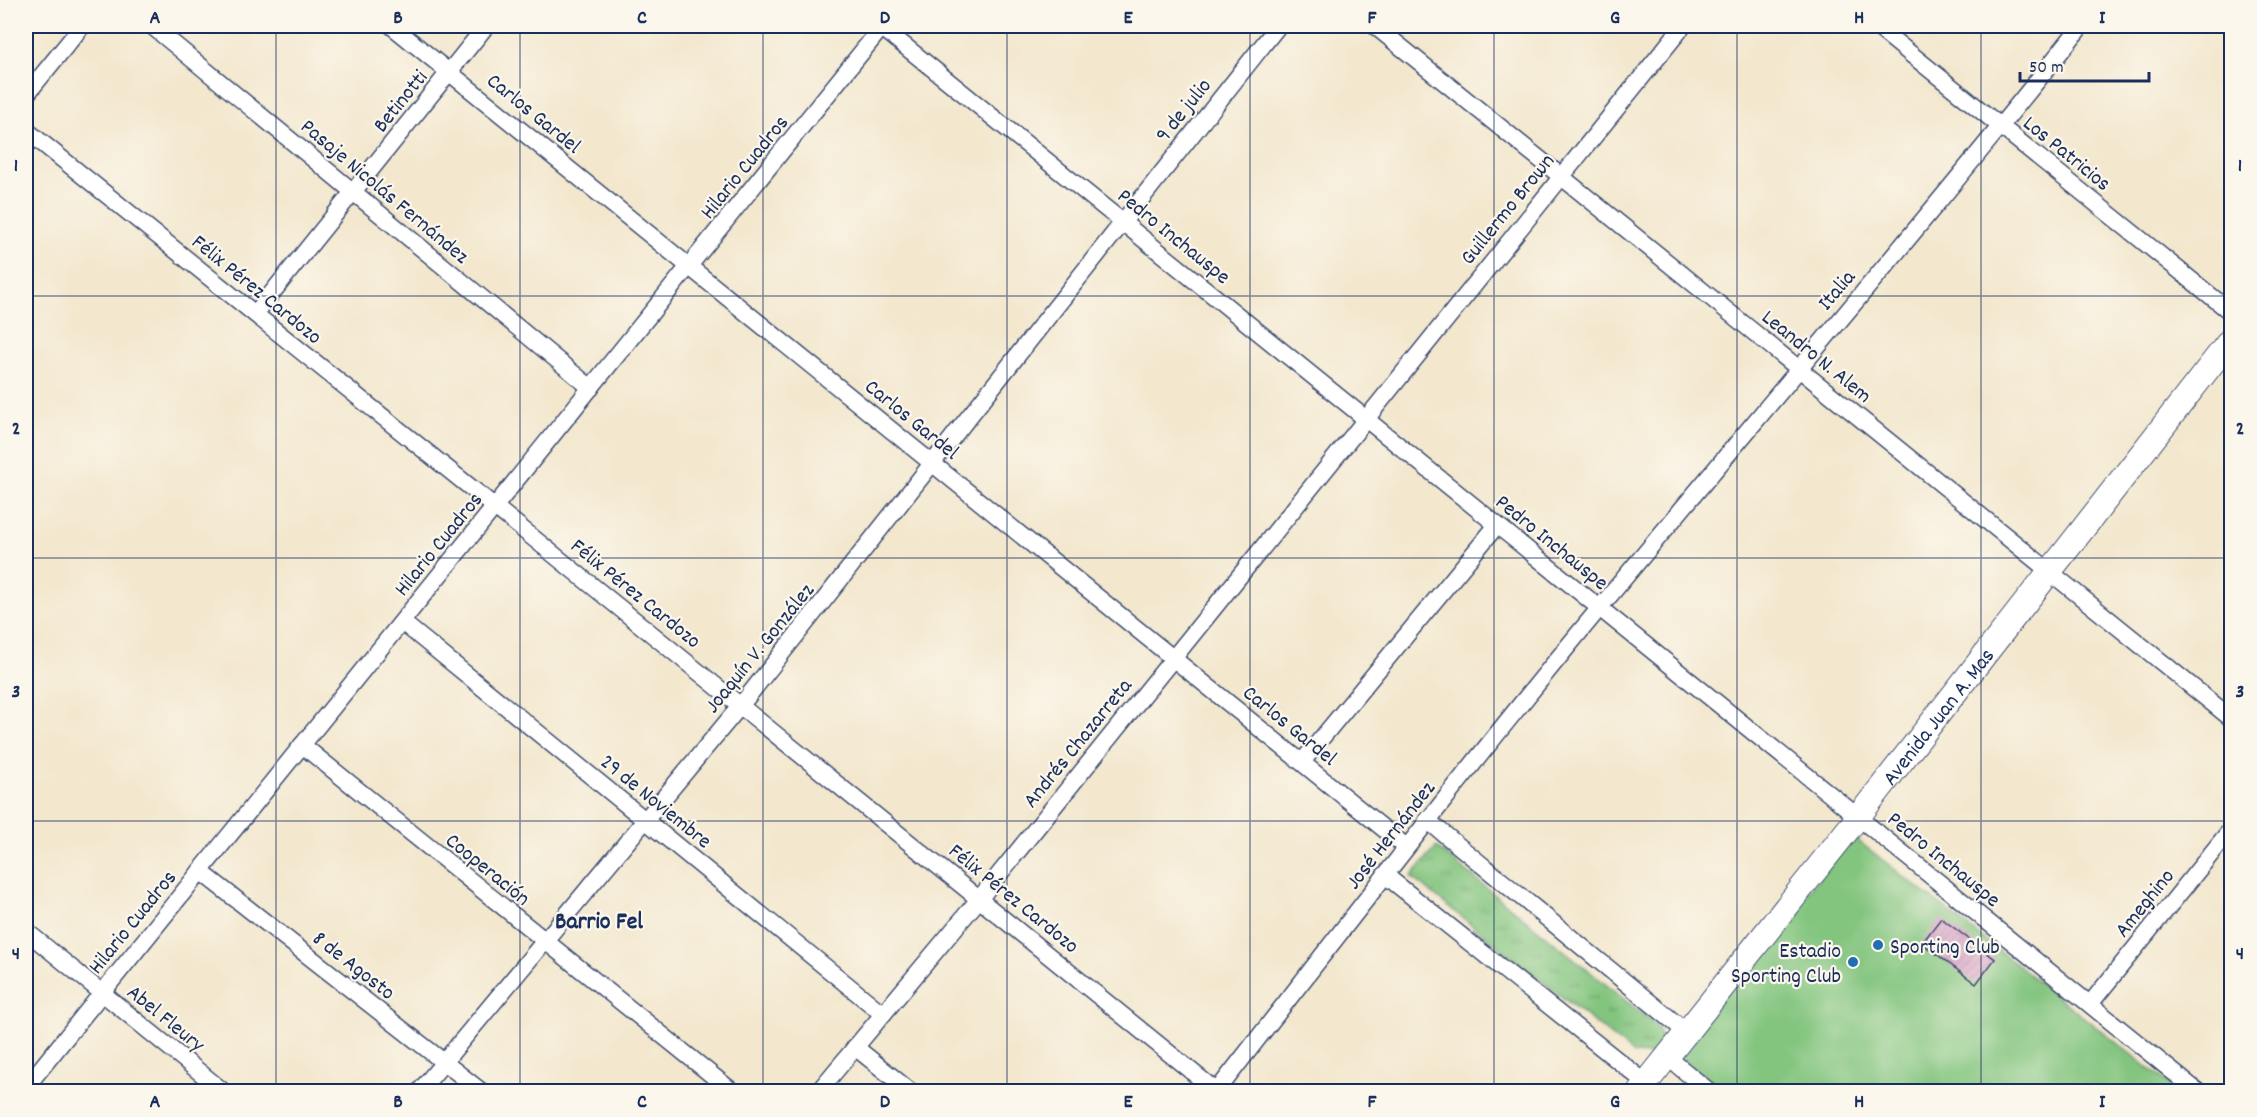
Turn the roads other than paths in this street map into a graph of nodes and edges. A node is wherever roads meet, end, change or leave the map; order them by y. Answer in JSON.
{"nodes":[{"id":1,"x":82,"y":26,"type":"edge"},
{"id":2,"x":152,"y":26,"type":"edge"},
{"id":3,"x":392,"y":26,"type":"edge"},
{"id":4,"x":486,"y":26,"type":"edge"},
{"id":5,"x":882,"y":26,"type":"edge"},
{"id":6,"x":1278,"y":26,"type":"edge"},
{"id":7,"x":1375,"y":26,"type":"edge"},
{"id":8,"x":1683,"y":26,"type":"edge"},
{"id":9,"x":1876,"y":26,"type":"edge"},
{"id":10,"x":2081,"y":26,"type":"edge"},
{"id":11,"x":450,"y":72,"type":"junction"},
{"id":12,"x":26,"y":95,"type":"edge"},
{"id":13,"x":2001,"y":126,"type":"junction"},
{"id":14,"x":26,"y":130,"type":"edge"},
{"id":15,"x":1561,"y":176,"type":"junction"},
{"id":16,"x":353,"y":192,"type":"junction"},
{"id":17,"x":1121,"y":221,"type":"junction"},
{"id":18,"x":691,"y":267,"type":"junction"},
{"id":19,"x":2232,"y":313,"type":"edge"},
{"id":20,"x":255,"y":314,"type":"junction"},
{"id":21,"x":2232,"y":338,"type":"edge"},
{"id":22,"x":1798,"y":368,"type":"junction"},
{"id":23,"x":591,"y":388,"type":"junction"},
{"id":24,"x":1366,"y":419,"type":"junction"},
{"id":25,"x":932,"y":462,"type":"junction"},
{"id":26,"x":495,"y":507,"type":"junction"},
{"id":27,"x":1497,"y":525,"type":"junction"},
{"id":28,"x":2049,"y":571,"type":"junction"},
{"id":29,"x":1600,"y":608,"type":"junction"},
{"id":30,"x":402,"y":622,"type":"junction"},
{"id":31,"x":1173,"y":657,"type":"junction"},
{"id":32,"x":741,"y":705,"type":"junction"},
{"id":33,"x":2232,"y":719,"type":"edge"},
{"id":34,"x":302,"y":745,"type":"junction"},
{"id":35,"x":1302,"y":762,"type":"junction"},
{"id":36,"x":1858,"y":817,"type":"junction"},
{"id":37,"x":645,"y":820,"type":"junction"},
{"id":38,"x":1427,"y":820,"type":"junction"},
{"id":39,"x":2232,"y":828,"type":"edge"},
{"id":40,"x":1405,"y":846,"type":"junction"},
{"id":41,"x":200,"y":871,"type":"junction"},
{"id":42,"x":1385,"y":875,"type":"junction"},
{"id":43,"x":980,"y":898,"type":"junction"},
{"id":44,"x":26,"y":931,"type":"edge"},
{"id":45,"x":544,"y":941,"type":"junction"},
{"id":46,"x":102,"y":993,"type":"junction"},
{"id":47,"x":2090,"y":1004,"type":"junction"},
{"id":48,"x":883,"y":1014,"type":"junction"},
{"id":49,"x":1685,"y":1031,"type":"junction"},
{"id":50,"x":855,"y":1047,"type":"junction"},
{"id":51,"x":1666,"y":1056,"type":"junction"},
{"id":52,"x":443,"y":1061,"type":"junction"},
{"id":53,"x":26,"y":1087,"type":"edge"},
{"id":54,"x":1642,"y":1087,"type":"edge"},
{"id":55,"x":1217,"y":1091,"type":"edge"},
{"id":56,"x":224,"y":1092,"type":"edge"},
{"id":57,"x":419,"y":1092,"type":"edge"},
{"id":58,"x":482,"y":1092,"type":"edge"},
{"id":59,"x":733,"y":1092,"type":"edge"},
{"id":60,"x":818,"y":1092,"type":"edge"},
{"id":61,"x":911,"y":1092,"type":"edge"},
{"id":62,"x":1710,"y":1092,"type":"edge"},
{"id":63,"x":2198,"y":1092,"type":"edge"}],
"edges":[{"from":1,"to":12,"type":"street"},
{"from":2,"to":16,"type":"street","name":"Pasaje Nicolás Fernández"},
{"from":3,"to":11,"type":"street","name":"Carlos Gardel"},
{"from":4,"to":11,"type":"street","name":"Betinotti"},
{"from":5,"to":17,"type":"street","name":"Pedro Inchauspe"},
{"from":5,"to":18,"type":"street","name":"Hilario Cuadros"},
{"from":6,"to":17,"type":"street","name":"9 de julio"},
{"from":7,"to":15,"type":"street","name":"Leandro N. Alem"},
{"from":8,"to":15,"type":"street","name":"Guillermo Brown"},
{"from":9,"to":13,"type":"street","name":"Los Patricios"},
{"from":10,"to":13,"type":"street","name":"Italia"},
{"from":11,"to":16,"type":"street","name":"Betinotti"},
{"from":11,"to":18,"type":"street","name":"Carlos Gardel"},
{"from":13,"to":19,"type":"street","name":"Los Patricios"},
{"from":13,"to":22,"type":"street","name":"Italia"},
{"from":14,"to":20,"type":"street","name":"Félix Pérez Cardozo"},
{"from":15,"to":22,"type":"street","name":"Leandro N. Alem"},
{"from":15,"to":24,"type":"street","name":"Guillermo Brown"},
{"from":16,"to":20,"type":"street","name":"Betinotti"},
{"from":16,"to":23,"type":"street","name":"Pasaje Nicolás Fernández"},
{"from":17,"to":24,"type":"street","name":"Pedro Inchauspe"},
{"from":17,"to":25,"type":"street","name":"Joaquín V. González"},
{"from":18,"to":23,"type":"street","name":"Hilario Cuadros"},
{"from":18,"to":25,"type":"street","name":"Carlos Gardel"},
{"from":20,"to":26,"type":"street","name":"Félix Pérez Cardozo"},
{"from":21,"to":28,"type":"main road","name":"Avenida Juan A. Mas"},
{"from":22,"to":28,"type":"street","name":"Leandro N. Alem"},
{"from":22,"to":29,"type":"street","name":"Italia"},
{"from":23,"to":26,"type":"street","name":"Hilario Cuadros"},
{"from":24,"to":27,"type":"street","name":"Pedro Inchauspe"},
{"from":24,"to":31,"type":"street","name":"Andrés Chazarreta"},
{"from":25,"to":31,"type":"street","name":"Carlos Gardel"},
{"from":25,"to":32,"type":"street","name":"Joaquín V. González"},
{"from":26,"to":30,"type":"street","name":"Hilario Cuadros"},
{"from":26,"to":32,"type":"street","name":"Félix Pérez Cardozo"},
{"from":27,"to":29,"type":"street","name":"Pedro Inchauspe"},
{"from":27,"to":35,"type":"street"},
{"from":28,"to":33,"type":"street","name":"Leandro N. Alem"},
{"from":28,"to":36,"type":"main road","name":"Avenida Juan A. Mas"},
{"from":29,"to":36,"type":"street","name":"Pedro Inchauspe"},
{"from":29,"to":38,"type":"street","name":"José Hernández"},
{"from":30,"to":34,"type":"street","name":"Hilario Cuadros"},
{"from":30,"to":37,"type":"street","name":"29 de Noviembre"},
{"from":31,"to":35,"type":"street","name":"Carlos Gardel"},
{"from":31,"to":43,"type":"street","name":"Andrés Chazarreta"},
{"from":32,"to":37,"type":"street","name":"Joaquín V. González"},
{"from":32,"to":43,"type":"street","name":"Félix Pérez Cardozo"},
{"from":34,"to":41,"type":"street","name":"Hilario Cuadros"},
{"from":34,"to":45,"type":"street","name":"Cooperación"},
{"from":35,"to":40,"type":"street","name":"Carlos Gardel"},
{"from":36,"to":47,"type":"street","name":"Pedro Inchauspe"},
{"from":36,"to":49,"type":"main road","name":"Avenida Juan A. Mas"},
{"from":37,"to":45,"type":"street","name":"Joaquín V. González"},
{"from":37,"to":48,"type":"street","name":"29 de Noviembre"},
{"from":38,"to":40,"type":"street","name":"José Hernández"},
{"from":38,"to":49,"type":"street"},
{"from":39,"to":47,"type":"street","name":"Ameghino"},
{"from":40,"to":42,"type":"street","name":"José Hernández"},
{"from":41,"to":46,"type":"street","name":"Hilario Cuadros"},
{"from":41,"to":52,"type":"street","name":"8 de Agosto"},
{"from":42,"to":54,"type":"street"},
{"from":42,"to":55,"type":"street","name":"José Hernández"},
{"from":43,"to":48,"type":"street","name":"Andrés Chazarreta"},
{"from":43,"to":55,"type":"street","name":"Félix Pérez Cardozo"},
{"from":44,"to":46,"type":"street","name":"Abel Fleury"},
{"from":45,"to":52,"type":"street","name":"Joaquín V. González"},
{"from":45,"to":59,"type":"street","name":"Cooperación"},
{"from":46,"to":53,"type":"street","name":"Hilario Cuadros"},
{"from":46,"to":56,"type":"street","name":"Abel Fleury"},
{"from":47,"to":63,"type":"street","name":"Pedro Inchauspe"},
{"from":48,"to":50,"type":"street","name":"Andrés Chazarreta"},
{"from":49,"to":51,"type":"main road","name":"Avenida Juan A. Mas"},
{"from":50,"to":60,"type":"street","name":"Andrés Chazarreta"},
{"from":50,"to":61,"type":"street"},
{"from":51,"to":54,"type":"main road","name":"Avenida Juan A. Mas"},
{"from":51,"to":62,"type":"street"},
{"from":52,"to":57,"type":"street","name":"Joaquín V. González"},
{"from":52,"to":58,"type":"street","name":"8 de Agosto"}]}
